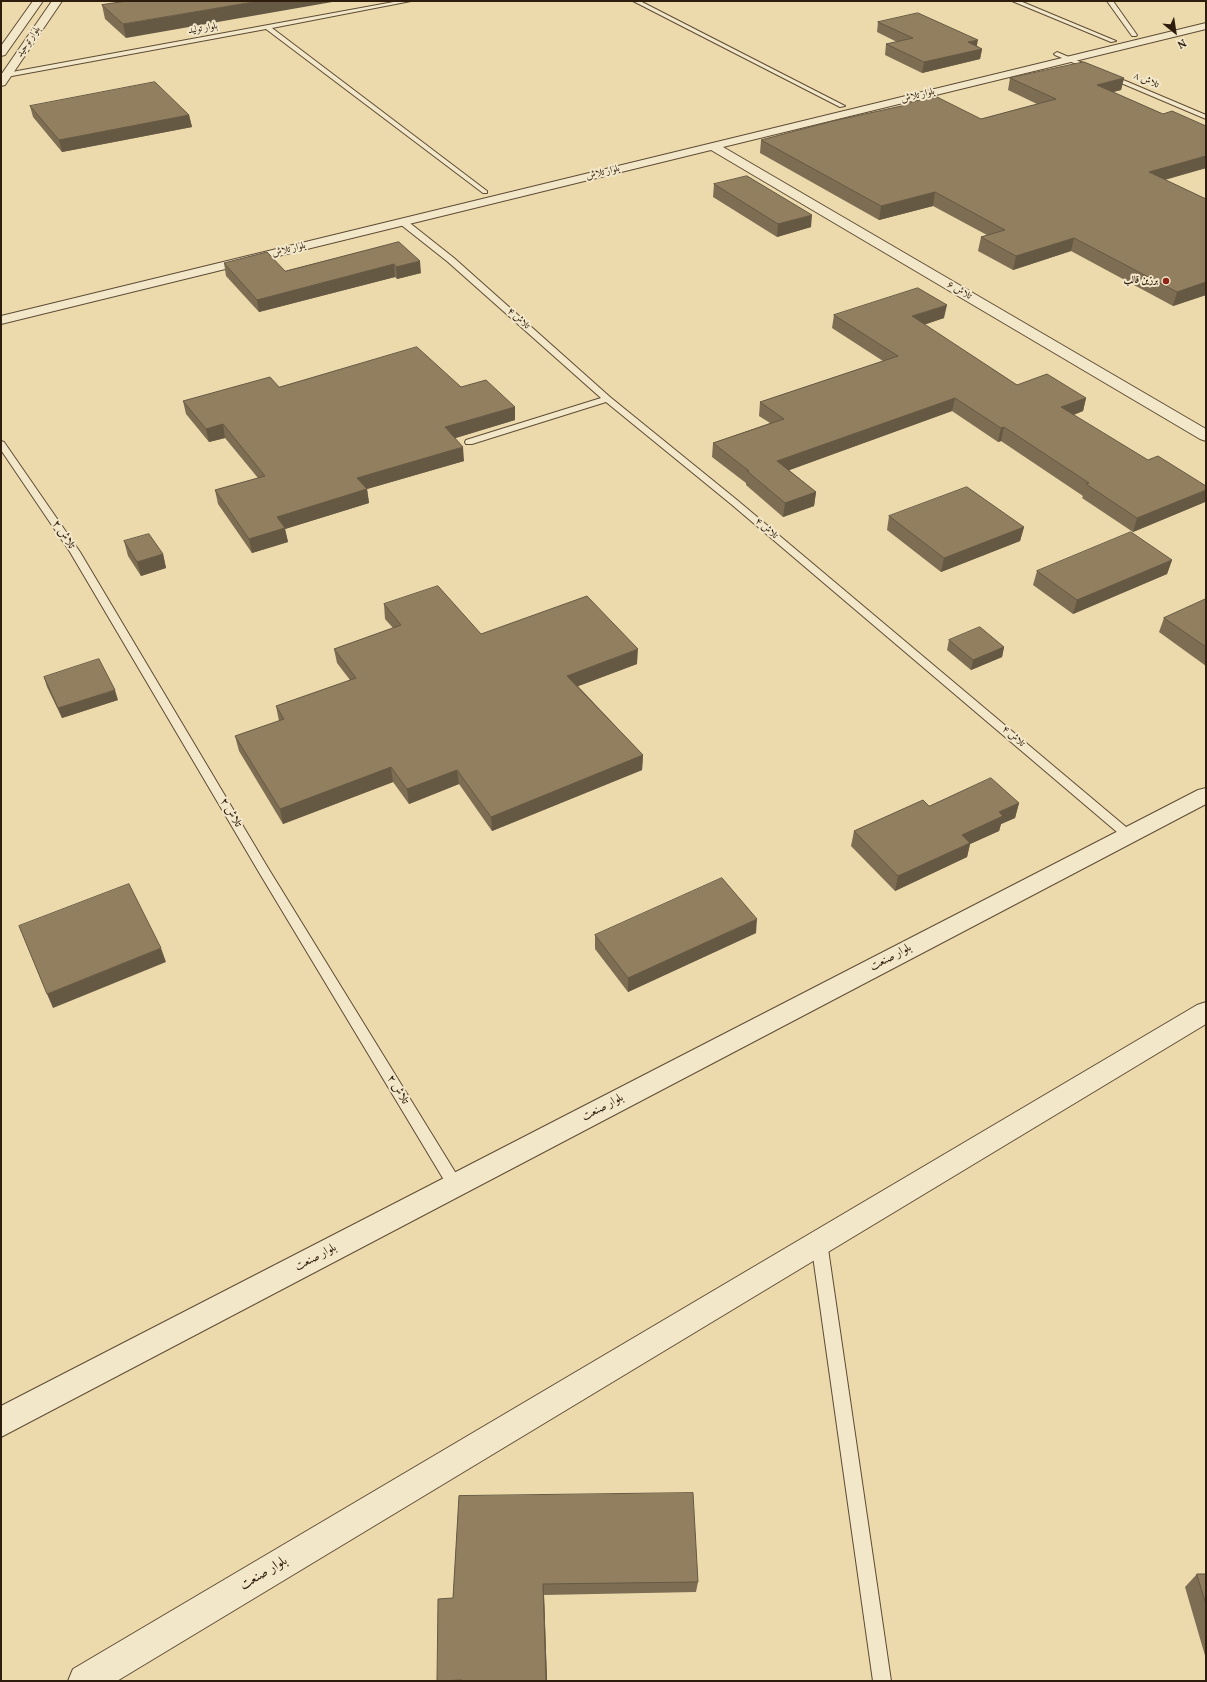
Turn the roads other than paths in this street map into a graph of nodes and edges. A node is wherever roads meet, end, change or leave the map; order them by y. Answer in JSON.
{"nodes":[{"id":1,"x":38,"y":1,"type":"edge"},
{"id":2,"x":57,"y":1,"type":"edge"},
{"id":3,"x":383,"y":1,"type":"edge"},
{"id":4,"x":407,"y":1,"type":"edge"},
{"id":5,"x":636,"y":1,"type":"edge"},
{"id":6,"x":1015,"y":1,"type":"edge"},
{"id":7,"x":1110,"y":1,"type":"edge"},
{"id":8,"x":310,"y":14,"type":"junction"},
{"id":9,"x":316,"y":18,"type":"junction"},
{"id":10,"x":1206,"y":18,"type":"edge"},
{"id":11,"x":1206,"y":26,"type":"edge"},
{"id":12,"x":267,"y":27,"type":"junction"},
{"id":13,"x":1134,"y":35,"type":"junction"},
{"id":14,"x":196,"y":37,"type":"junction"},
{"id":15,"x":1113,"y":40,"type":"junction"},
{"id":16,"x":1148,"y":41,"type":"junction"},
{"id":17,"x":1126,"y":46,"type":"junction"},
{"id":18,"x":1,"y":53,"type":"edge"},
{"id":19,"x":1057,"y":54,"type":"junction"},
{"id":20,"x":1070,"y":60,"type":"junction"},
{"id":21,"x":4,"y":74,"type":"edge"},
{"id":22,"x":842,"y":106,"type":"junction"},
{"id":23,"x":1206,"y":117,"type":"edge"},
{"id":24,"x":712,"y":146,"type":"junction"},
{"id":25,"x":490,"y":196,"type":"junction"},
{"id":26,"x":399,"y":218,"type":"junction"},
{"id":27,"x":1,"y":309,"type":"edge"},
{"id":28,"x":1,"y":320,"type":"edge"},
{"id":29,"x":607,"y":399,"type":"junction"},
{"id":30,"x":1206,"y":436,"type":"edge"},
{"id":31,"x":470,"y":442,"type":"dead end"},
{"id":32,"x":1,"y":444,"type":"edge"},
{"id":33,"x":1206,"y":795,"type":"edge"},
{"id":34,"x":1128,"y":835,"type":"junction"},
{"id":35,"x":1206,"y":1012,"type":"edge"},
{"id":36,"x":455,"y":1185,"type":"junction"},
{"id":37,"x":819,"y":1242,"type":"junction"},
{"id":38,"x":1,"y":1422,"type":"edge"},
{"id":39,"x":85,"y":1681,"type":"edge"},
{"id":40,"x":882,"y":1681,"type":"edge"}],
"edges":[{"from":1,"to":18,"type":"street","name":"بلوار توحید"},
{"from":2,"to":21,"type":"street","name":"بلوار توحید"},
{"from":3,"to":8,"type":"lane","name":"بلوار تولید"},
{"from":4,"to":9,"type":"lane","name":"بلوار تولید"},
{"from":5,"to":22,"type":"lane"},
{"from":6,"to":15,"type":"lane"},
{"from":7,"to":13,"type":"lane"},
{"from":8,"to":9,"type":"lane"},
{"from":8,"to":14,"type":"lane","name":"بلوار تولید"},
{"from":9,"to":12,"type":"lane","name":"بلوار تولید"},
{"from":10,"to":13,"type":"street","name":"بلوار تلاش"},
{"from":11,"to":16,"type":"street","name":"بلوار تلاش"},
{"from":12,"to":14,"type":"lane","name":"بلوار تولید"},
{"from":12,"to":25,"type":"lane"},
{"from":13,"to":15,"type":"street","name":"بلوار تلاش"},
{"from":13,"to":16,"type":"street"},
{"from":14,"to":21,"type":"lane","name":"بلوار تولید"},
{"from":14,"to":21,"type":"lane","name":"بلوار تولید"},
{"from":15,"to":17,"type":"street"},
{"from":15,"to":19,"type":"street","name":"بلوار تلاش"},
{"from":16,"to":17,"type":"street","name":"بلوار تلاش"},
{"from":17,"to":20,"type":"street","name":"بلوار تلاش"},
{"from":19,"to":20,"type":"lane","name":"تلاش ۸"},
{"from":19,"to":22,"type":"street","name":"بلوار تلاش"},
{"from":20,"to":23,"type":"lane","name":"تلاش ۸"},
{"from":20,"to":24,"type":"street","name":"بلوار تلاش"},
{"from":22,"to":25,"type":"street","name":"بلوار تلاش"},
{"from":24,"to":25,"type":"street","name":"بلوار تلاش"},
{"from":24,"to":30,"type":"street","name":"تلاش ۶"},
{"from":25,"to":26,"type":"street","name":"بلوار تلاش"},
{"from":26,"to":27,"type":"street","name":"بلوار تلاش"},
{"from":26,"to":28,"type":"street","name":"بلوار تلاش"},
{"from":26,"to":29,"type":"lane","name":"تلاش ۴"},
{"from":29,"to":31,"type":"lane"},
{"from":29,"to":34,"type":"lane","name":"تلاش ۴"},
{"from":32,"to":36,"type":"lane","name":"تلاش ۲"},
{"from":33,"to":34,"type":"street","name":"بلوار صنعت"},
{"from":34,"to":36,"type":"street","name":"بلوار صنعت"},
{"from":35,"to":37,"type":"street","name":"بلوار صنعت"},
{"from":36,"to":38,"type":"street","name":"بلوار صنعت"},
{"from":37,"to":39,"type":"street","name":"بلوار صنعت"},
{"from":37,"to":40,"type":"lane"}]}
